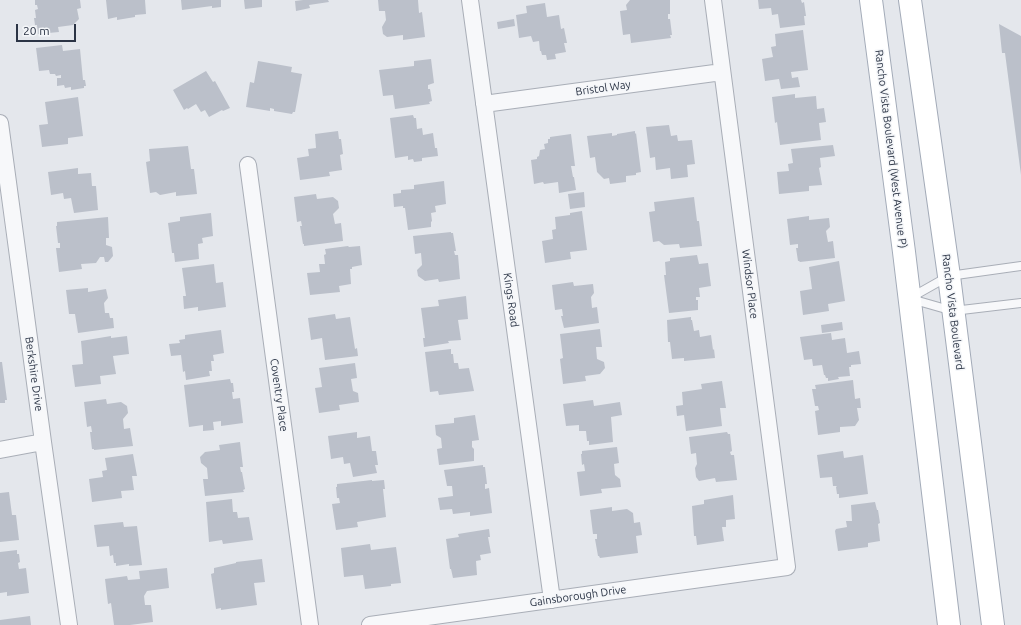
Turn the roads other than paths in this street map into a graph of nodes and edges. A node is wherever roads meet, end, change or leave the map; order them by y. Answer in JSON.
{"nodes":[{"id":1,"x":470,"y":0,"type":"edge"},
{"id":2,"x":713,"y":0,"type":"edge"},
{"id":3,"x":871,"y":0,"type":"edge"},
{"id":4,"x":910,"y":0,"type":"edge"},
{"id":5,"x":722,"y":72,"type":"junction"},
{"id":6,"x":484,"y":104,"type":"junction"},
{"id":7,"x":0,"y":123,"type":"edge"},
{"id":8,"x":248,"y":164,"type":"dead end"},
{"id":9,"x":5,"y":205,"type":"edge"},
{"id":10,"x":1021,"y":266,"type":"edge"},
{"id":11,"x":949,"y":276,"type":"junction"},
{"id":12,"x":910,"y":298,"type":"junction"},
{"id":13,"x":1021,"y":303,"type":"edge"},
{"id":14,"x":952,"y":311,"type":"junction"},
{"id":15,"x":43,"y":442,"type":"junction"},
{"id":16,"x":0,"y":450,"type":"edge"},
{"id":17,"x":787,"y":567,"type":"joint"},
{"id":18,"x":552,"y":600,"type":"junction"},
{"id":19,"x":69,"y":625,"type":"edge"},
{"id":20,"x":310,"y":625,"type":"edge"},
{"id":21,"x":370,"y":625,"type":"edge"},
{"id":22,"x":949,"y":625,"type":"edge"},
{"id":23,"x":993,"y":625,"type":"edge"}],
"edges":[{"from":1,"to":6,"type":"street","name":"Kings Road"},
{"from":2,"to":5,"type":"street","name":"Windsor Place"},
{"from":3,"to":12,"type":"main road","name":"Rancho Vista Boulevard (West Avenue P)"},
{"from":4,"to":11,"type":"main road","name":"Rancho Vista Boulevard"},
{"from":5,"to":6,"type":"street","name":"Bristol Way"},
{"from":5,"to":17,"type":"street","name":"Windsor Place"},
{"from":6,"to":18,"type":"street","name":"Kings Road"},
{"from":7,"to":9,"type":"street","name":"Berkshire Drive"},
{"from":8,"to":20,"type":"street","name":"Coventry Place"},
{"from":9,"to":15,"type":"street","name":"Berkshire Drive"},
{"from":10,"to":11,"type":"lane"},
{"from":11,"to":12,"type":"lane"},
{"from":11,"to":14,"type":"main road","name":"Rancho Vista Boulevard"},
{"from":12,"to":14,"type":"lane"},
{"from":12,"to":22,"type":"main road"},
{"from":13,"to":14,"type":"lane"},
{"from":14,"to":23,"type":"main road","name":"Rancho Vista Boulevard"},
{"from":15,"to":16,"type":"street"},
{"from":15,"to":19,"type":"street","name":"Berkshire Drive"},
{"from":17,"to":18,"type":"street","name":"Gainsborough Drive"},
{"from":18,"to":21,"type":"street","name":"Gainsborough Drive"}]}
